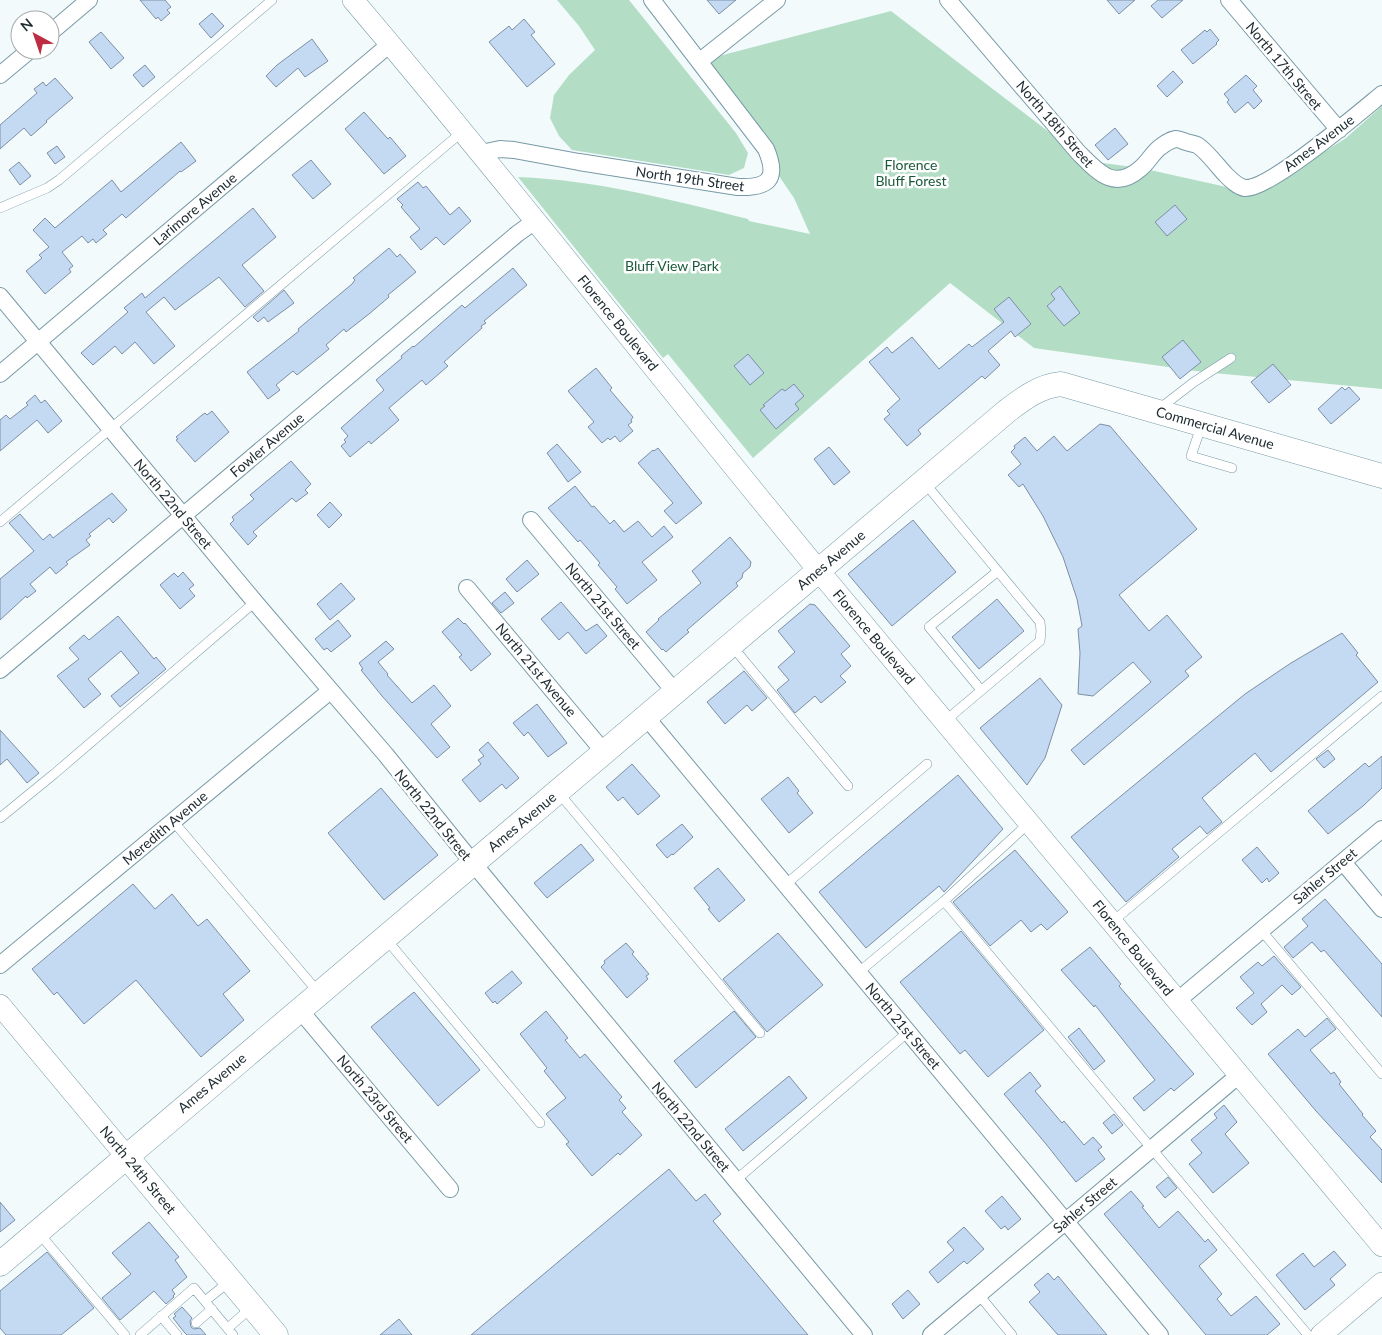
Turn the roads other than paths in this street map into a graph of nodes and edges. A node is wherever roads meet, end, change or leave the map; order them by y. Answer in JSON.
{"nodes":[{"id":1,"x":88,"y":0,"type":"edge"},
{"id":2,"x":272,"y":0,"type":"edge"},
{"id":3,"x":353,"y":0,"type":"edge"},
{"id":4,"x":652,"y":0,"type":"edge"},
{"id":5,"x":776,"y":0,"type":"edge"},
{"id":6,"x":948,"y":0,"type":"edge"},
{"id":7,"x":1229,"y":0,"type":"edge"},
{"id":8,"x":60,"y":24,"type":"edge"},
{"id":9,"x":390,"y":44,"type":"junction"},
{"id":10,"x":18,"y":60,"type":"edge"},
{"id":11,"x":700,"y":61,"type":"junction"},
{"id":12,"x":0,"y":75,"type":"edge"},
{"id":13,"x":1382,"y":94,"type":"edge"},
{"id":14,"x":1339,"y":130,"type":"junction"},
{"id":15,"x":464,"y":131,"type":"junction"},
{"id":16,"x":482,"y":153,"type":"junction"},
{"id":17,"x":1253,"y":186,"type":"joint"},
{"id":18,"x":0,"y":208,"type":"edge"},
{"id":19,"x":535,"y":221,"type":"junction"},
{"id":20,"x":0,"y":296,"type":"edge"},
{"id":21,"x":38,"y":342,"type":"junction"},
{"id":22,"x":1231,"y":358,"type":"dead end"},
{"id":23,"x":0,"y":374,"type":"edge"},
{"id":24,"x":1048,"y":385,"type":"joint"},
{"id":25,"x":1156,"y":411,"type":"junction"},
{"id":26,"x":1202,"y":424,"type":"junction"},
{"id":27,"x":110,"y":429,"type":"junction"},
{"id":28,"x":1232,"y":468,"type":"dead end"},
{"id":29,"x":1382,"y":476,"type":"edge"},
{"id":30,"x":924,"y":481,"type":"junction"},
{"id":31,"x":183,"y":516,"type":"junction"},
{"id":32,"x":531,"y":520,"type":"dead end"},
{"id":33,"x":0,"y":522,"type":"edge"},
{"id":34,"x":819,"y":571,"type":"junction"},
{"id":35,"x":998,"y":571,"type":"junction"},
{"id":36,"x":466,"y":588,"type":"dead end"},
{"id":37,"x":254,"y":602,"type":"junction"},
{"id":38,"x":732,"y":645,"type":"junction"},
{"id":39,"x":0,"y":670,"type":"edge"},
{"id":40,"x":981,"y":690,"type":"junction"},
{"id":41,"x":330,"y":691,"type":"junction"},
{"id":42,"x":675,"y":692,"type":"junction"},
{"id":43,"x":1382,"y":696,"type":"edge"},
{"id":44,"x":646,"y":717,"type":"junction"},
{"id":45,"x":945,"y":721,"type":"junction"},
{"id":46,"x":604,"y":752,"type":"junction"},
{"id":47,"x":927,"y":764,"type":"dead end"},
{"id":48,"x":848,"y":786,"type":"dead end"},
{"id":49,"x":558,"y":792,"type":"junction"},
{"id":50,"x":0,"y":818,"type":"edge"},
{"id":51,"x":173,"y":821,"type":"junction"},
{"id":52,"x":1029,"y":822,"type":"junction"},
{"id":53,"x":1382,"y":829,"type":"edge"},
{"id":54,"x":1343,"y":862,"type":"junction"},
{"id":55,"x":473,"y":863,"type":"junction"},
{"id":56,"x":786,"y":884,"type":"junction"},
{"id":57,"x":944,"y":901,"type":"junction"},
{"id":58,"x":1382,"y":909,"type":"edge"},
{"id":59,"x":1112,"y":922,"type":"junction"},
{"id":60,"x":1262,"y":930,"type":"junction"},
{"id":61,"x":385,"y":937,"type":"junction"},
{"id":62,"x":0,"y":965,"type":"edge"},
{"id":63,"x":858,"y":972,"type":"junction"},
{"id":64,"x":319,"y":992,"type":"junction"},
{"id":65,"x":1177,"y":1001,"type":"junction"},
{"id":66,"x":299,"y":1009,"type":"junction"},
{"id":67,"x":3,"y":1015,"type":"edge"},
{"id":68,"x":760,"y":1032,"type":"dead end"},
{"id":69,"x":908,"y":1032,"type":"junction"},
{"id":70,"x":1382,"y":1074,"type":"edge"},
{"id":71,"x":1238,"y":1075,"type":"junction"},
{"id":72,"x":540,"y":1123,"type":"dead end"},
{"id":73,"x":1152,"y":1149,"type":"junction"},
{"id":74,"x":126,"y":1156,"type":"junction"},
{"id":75,"x":736,"y":1180,"type":"junction"},
{"id":76,"x":450,"y":1189,"type":"dead end"},
{"id":77,"x":1065,"y":1221,"type":"junction"},
{"id":78,"x":38,"y":1232,"type":"junction"},
{"id":79,"x":1382,"y":1246,"type":"edge"},
{"id":80,"x":0,"y":1264,"type":"edge"},
{"id":81,"x":230,"y":1281,"type":"junction"},
{"id":82,"x":1382,"y":1283,"type":"edge"},
{"id":83,"x":979,"y":1295,"type":"junction"},
{"id":84,"x":205,"y":1301,"type":"junction"},
{"id":85,"x":252,"y":1307,"type":"junction"},
{"id":86,"x":212,"y":1309,"type":"junction"},
{"id":87,"x":162,"y":1316,"type":"junction"},
{"id":88,"x":196,"y":1323,"type":"dead end"},
{"id":89,"x":232,"y":1333,"type":"edge"},
{"id":90,"x":181,"y":1334,"type":"edge"},
{"id":91,"x":271,"y":1334,"type":"edge"},
{"id":92,"x":125,"y":1335,"type":"edge"},
{"id":93,"x":140,"y":1335,"type":"edge"},
{"id":94,"x":864,"y":1335,"type":"edge"},
{"id":95,"x":931,"y":1335,"type":"edge"},
{"id":96,"x":1012,"y":1335,"type":"edge"},
{"id":97,"x":1160,"y":1335,"type":"edge"},
{"id":98,"x":1308,"y":1335,"type":"edge"},
{"id":99,"x":1321,"y":1335,"type":"edge"}],
"edges":[{"from":1,"to":8,"type":"street"},
{"from":2,"to":18,"type":"lane"},
{"from":3,"to":9,"type":"street","name":"Florence Boulevard"},
{"from":4,"to":11,"type":"street","name":"North 19th Street"},
{"from":5,"to":11,"type":"street"},
{"from":6,"to":17,"type":"street","name":"North 18th Street"},
{"from":7,"to":14,"type":"street","name":"North 17th Street"},
{"from":9,"to":15,"type":"street","name":"Florence Boulevard"},
{"from":9,"to":21,"type":"street","name":"Larimore Avenue"},
{"from":10,"to":12,"type":"street"},
{"from":11,"to":16,"type":"street","name":"North 19th Street"},
{"from":13,"to":14,"type":"street","name":"Ames Avenue"},
{"from":14,"to":17,"type":"street","name":"Ames Avenue"},
{"from":15,"to":16,"type":"street","name":"Florence Boulevard"},
{"from":15,"to":27,"type":"lane"},
{"from":16,"to":19,"type":"street","name":"Florence Boulevard"},
{"from":19,"to":31,"type":"street","name":"Fowler Avenue"},
{"from":19,"to":34,"type":"street","name":"Florence Boulevard"},
{"from":20,"to":21,"type":"street","name":"North 22nd Street"},
{"from":21,"to":23,"type":"street","name":"Larimore Avenue"},
{"from":21,"to":27,"type":"street","name":"North 22nd Street"},
{"from":22,"to":25,"type":"lane"},
{"from":24,"to":25,"type":"main road","name":"Commercial Avenue"},
{"from":24,"to":30,"type":"main road","name":"Ames Avenue"},
{"from":25,"to":26,"type":"main road","name":"Commercial Avenue"},
{"from":26,"to":28,"type":"lane"},
{"from":26,"to":29,"type":"main road","name":"Commercial Avenue"},
{"from":27,"to":31,"type":"street","name":"North 22nd Street"},
{"from":27,"to":33,"type":"lane"},
{"from":30,"to":34,"type":"main road","name":"Ames Avenue"},
{"from":30,"to":35,"type":"lane"},
{"from":31,"to":37,"type":"street","name":"North 22nd Street"},
{"from":31,"to":39,"type":"street","name":"Fowler Avenue"},
{"from":32,"to":42,"type":"street","name":"North 21st Street"},
{"from":34,"to":38,"type":"main road","name":"Ames Avenue"},
{"from":34,"to":45,"type":"street","name":"Florence Boulevard"},
{"from":35,"to":40,"type":"lane"},
{"from":35,"to":40,"type":"lane"},
{"from":36,"to":46,"type":"street","name":"North 21st Avenue"},
{"from":37,"to":41,"type":"street","name":"North 22nd Street"},
{"from":37,"to":50,"type":"lane"},
{"from":38,"to":42,"type":"main road","name":"Ames Avenue"},
{"from":38,"to":48,"type":"lane"},
{"from":40,"to":45,"type":"lane"},
{"from":41,"to":51,"type":"street","name":"Meredith Avenue"},
{"from":41,"to":55,"type":"street","name":"North 22nd Street"},
{"from":42,"to":44,"type":"main road","name":"Ames Avenue"},
{"from":43,"to":59,"type":"lane"},
{"from":44,"to":46,"type":"main road","name":"Ames Avenue"},
{"from":44,"to":56,"type":"street","name":"North 21st Street"},
{"from":45,"to":52,"type":"street","name":"Florence Boulevard"},
{"from":46,"to":49,"type":"main road","name":"Ames Avenue"},
{"from":47,"to":56,"type":"lane"},
{"from":49,"to":55,"type":"main road","name":"Ames Avenue"},
{"from":49,"to":68,"type":"lane"},
{"from":51,"to":62,"type":"street","name":"Meredith Avenue"},
{"from":51,"to":64,"type":"lane"},
{"from":52,"to":57,"type":"lane"},
{"from":52,"to":59,"type":"street","name":"Florence Boulevard"},
{"from":53,"to":54,"type":"street","name":"Sahler Street"},
{"from":54,"to":58,"type":"street"},
{"from":54,"to":60,"type":"street","name":"Sahler Street"},
{"from":55,"to":61,"type":"main road","name":"Ames Avenue"},
{"from":55,"to":75,"type":"street","name":"North 22nd Street"},
{"from":56,"to":63,"type":"street","name":"North 21st Street"},
{"from":57,"to":63,"type":"lane"},
{"from":57,"to":73,"type":"lane"},
{"from":59,"to":65,"type":"street","name":"Florence Boulevard"},
{"from":60,"to":65,"type":"street","name":"Sahler Street"},
{"from":60,"to":70,"type":"lane"},
{"from":61,"to":64,"type":"main road","name":"Ames Avenue"},
{"from":61,"to":72,"type":"lane"},
{"from":63,"to":69,"type":"street","name":"North 21st Street"},
{"from":64,"to":66,"type":"main road","name":"Ames Avenue"},
{"from":65,"to":71,"type":"street","name":"Florence Boulevard"},
{"from":66,"to":74,"type":"main road","name":"Ames Avenue"},
{"from":66,"to":76,"type":"street","name":"North 23rd Street"},
{"from":67,"to":74,"type":"street","name":"North 24th Street"},
{"from":69,"to":75,"type":"lane"},
{"from":69,"to":77,"type":"street","name":"North 21st Street"},
{"from":71,"to":73,"type":"street","name":"Sahler Street"},
{"from":71,"to":79,"type":"street","name":"Florence Boulevard"},
{"from":73,"to":77,"type":"street","name":"Sahler Street"},
{"from":73,"to":98,"type":"lane"},
{"from":74,"to":78,"type":"main road","name":"Ames Avenue"},
{"from":74,"to":81,"type":"main road","name":"North 24th Street"},
{"from":75,"to":94,"type":"street","name":"North 22nd Street"},
{"from":77,"to":83,"type":"street","name":"Sahler Street"},
{"from":77,"to":97,"type":"street","name":"North 21st Street"},
{"from":78,"to":80,"type":"main road","name":"Ames Avenue"},
{"from":78,"to":92,"type":"lane"},
{"from":81,"to":84,"type":"lane"},
{"from":81,"to":85,"type":"main road","name":"North 24th Street"},
{"from":82,"to":99,"type":"street"},
{"from":83,"to":95,"type":"street","name":"Sahler Street"},
{"from":83,"to":96,"type":"lane"},
{"from":84,"to":86,"type":"lane"},
{"from":84,"to":87,"type":"lane"},
{"from":85,"to":89,"type":"lane"},
{"from":85,"to":91,"type":"main road","name":"North 24th Street"},
{"from":86,"to":88,"type":"lane"},
{"from":86,"to":89,"type":"lane"},
{"from":87,"to":90,"type":"lane"},
{"from":87,"to":93,"type":"lane"}]}
